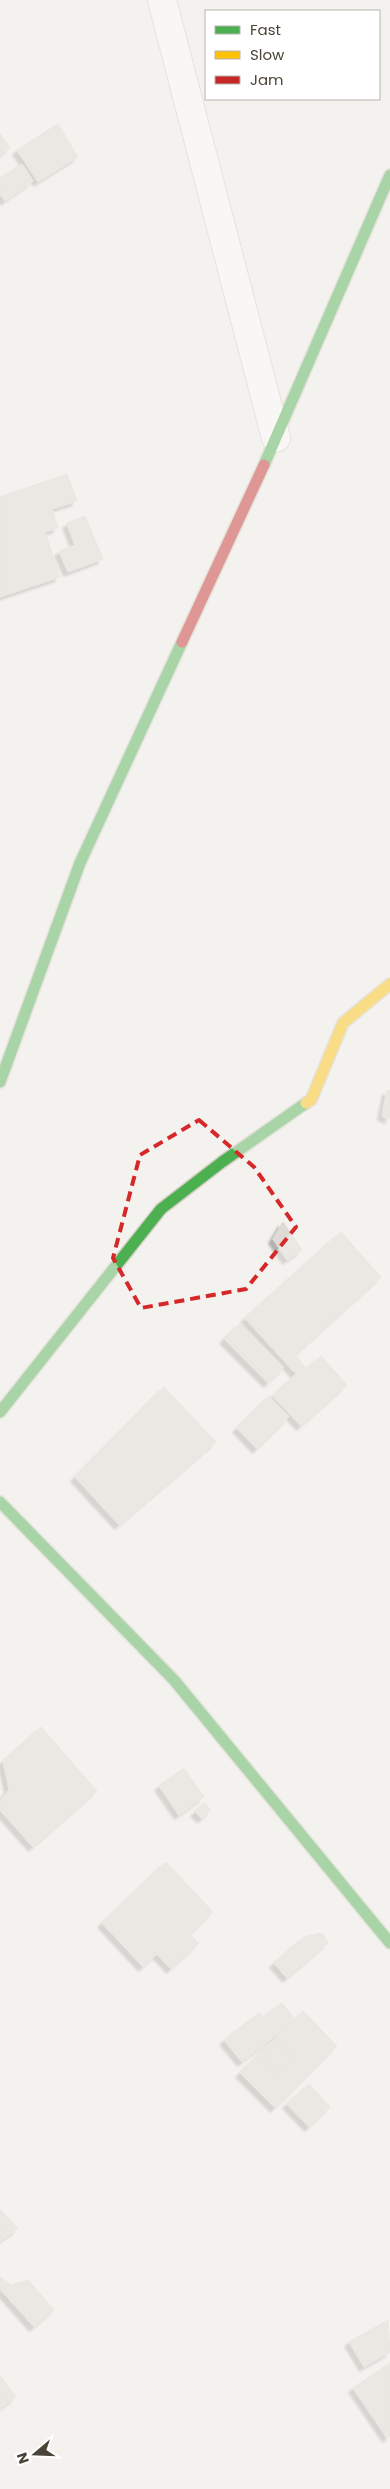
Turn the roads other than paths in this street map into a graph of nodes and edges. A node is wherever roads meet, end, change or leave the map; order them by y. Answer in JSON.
{"nodes":[{"id":1,"x":162,"y":0,"type":"edge"},
{"id":2,"x":390,"y":175,"type":"edge"},
{"id":3,"x":276,"y":438,"type":"junction"},
{"id":4,"x":390,"y":984,"type":"edge"},
{"id":5,"x":0,"y":1082,"type":"edge"},
{"id":6,"x":0,"y":1412,"type":"edge"},
{"id":7,"x":0,"y":1502,"type":"edge"},
{"id":8,"x":390,"y":1943,"type":"edge"}],
"edges":[{"from":1,"to":3,"type":"street"},
{"from":2,"to":3,"type":"street"},
{"from":3,"to":5,"type":"street"},
{"from":4,"to":6,"type":"street"},
{"from":7,"to":8,"type":"street"}]}
